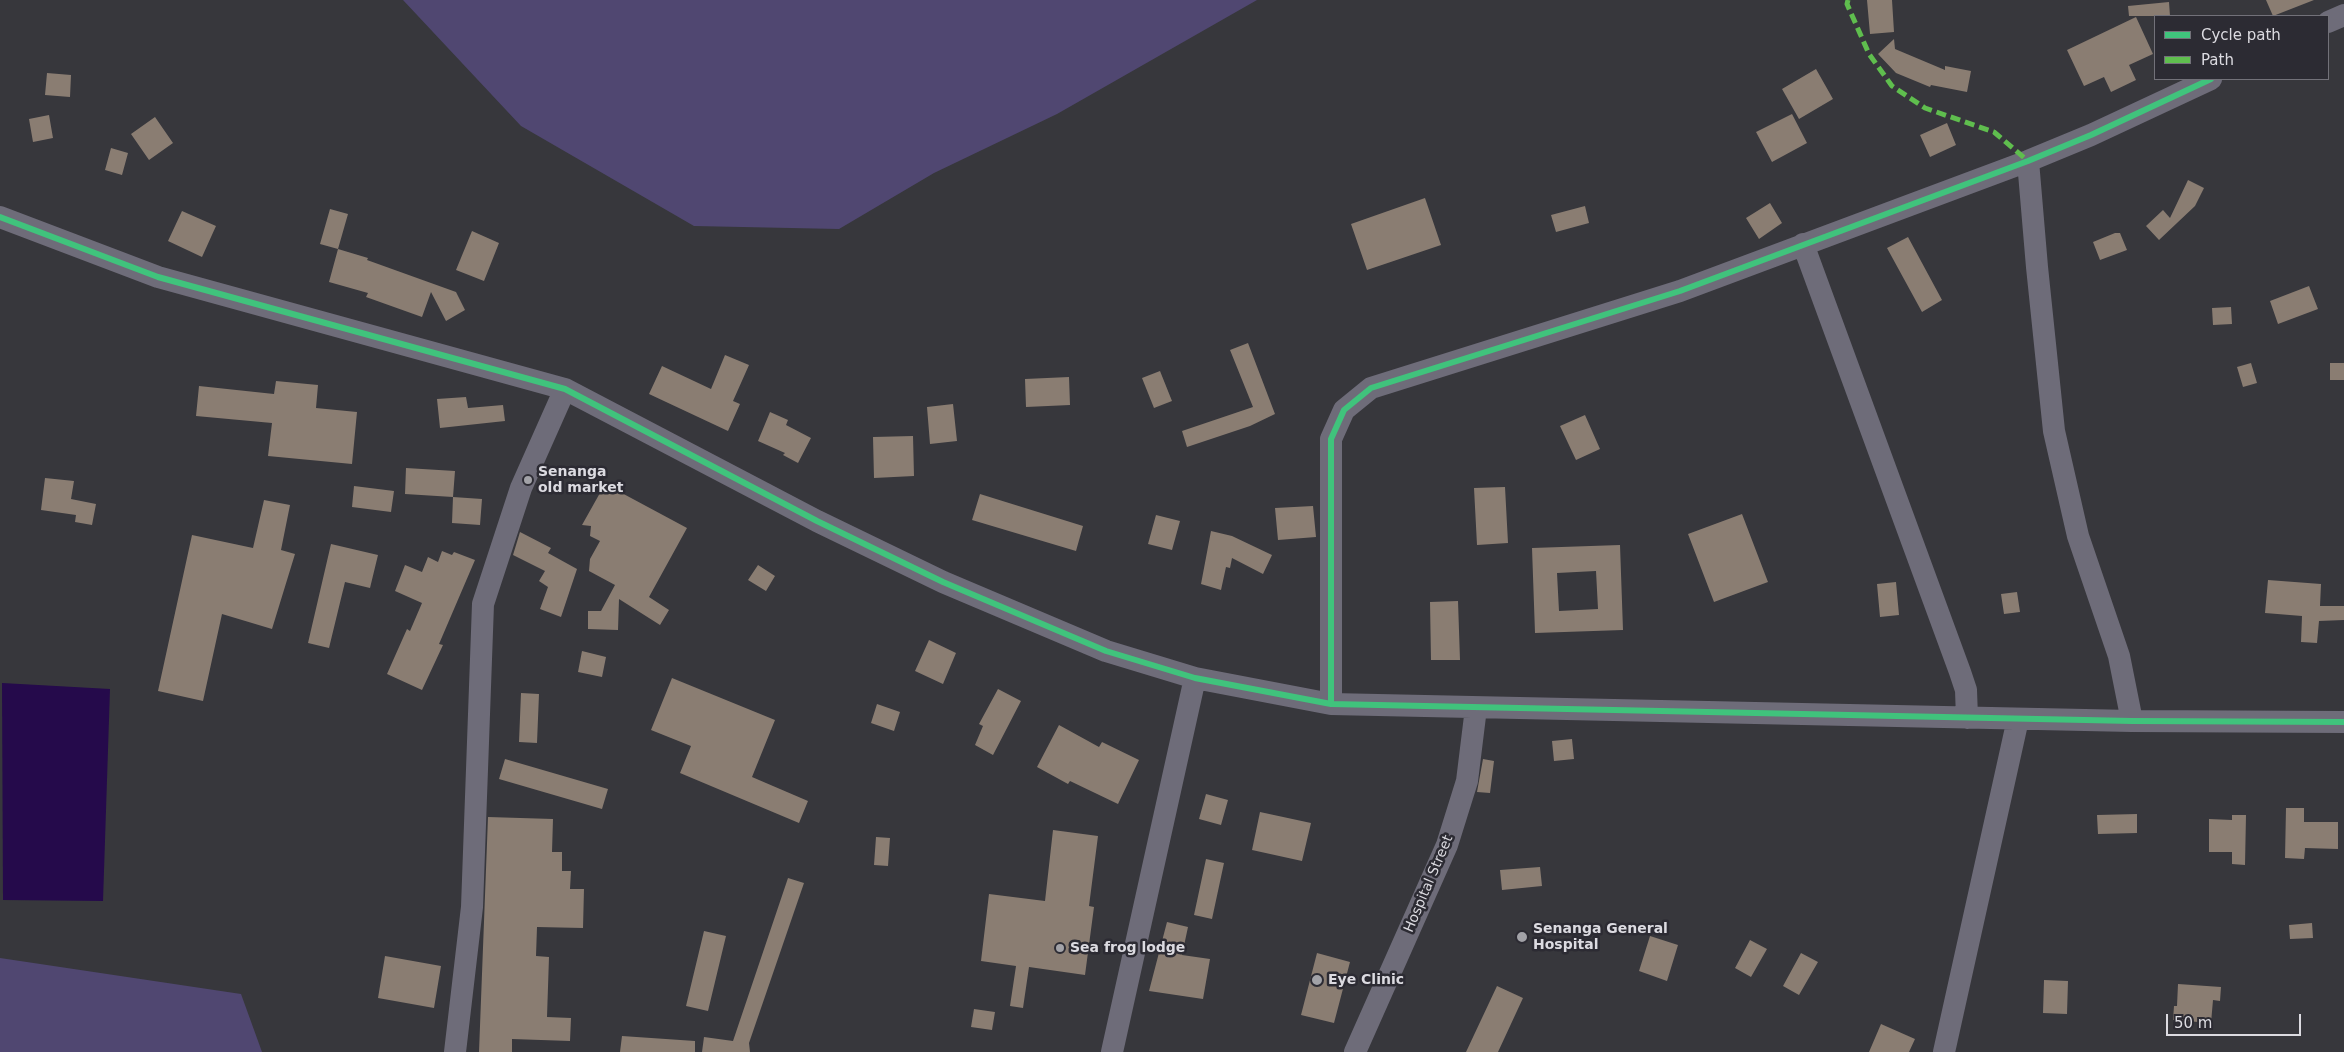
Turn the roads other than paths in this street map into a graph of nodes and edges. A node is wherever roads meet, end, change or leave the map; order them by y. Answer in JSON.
{"nodes":[{"id":1,"x":2344,"y":14,"type":"edge"},
{"id":2,"x":2329,"y":22,"type":"edge"},
{"id":3,"x":2210,"y":80,"type":"edge"},
{"id":4,"x":2028,"y":160,"type":"junction"},
{"id":5,"x":0,"y":217,"type":"edge"},
{"id":6,"x":1803,"y":244,"type":"junction"},
{"id":7,"x":565,"y":389,"type":"junction"},
{"id":8,"x":1195,"y":678,"type":"junction"},
{"id":9,"x":1331,"y":704,"type":"junction"},
{"id":10,"x":1476,"y":708,"type":"junction"},
{"id":11,"x":1967,"y":718,"type":"junction"},
{"id":12,"x":2018,"y":719,"type":"junction"},
{"id":13,"x":2132,"y":721,"type":"junction"},
{"id":14,"x":2344,"y":722,"type":"edge"},
{"id":15,"x":456,"y":1052,"type":"edge"},
{"id":16,"x":1112,"y":1052,"type":"edge"},
{"id":17,"x":1355,"y":1052,"type":"edge"},
{"id":18,"x":1944,"y":1052,"type":"edge"}],
"edges":[{"from":1,"to":2,"type":"street"},
{"from":3,"to":4,"type":"street"},
{"from":4,"to":6,"type":"street"},
{"from":4,"to":13,"type":"street"},
{"from":5,"to":7,"type":"street"},
{"from":6,"to":9,"type":"street"},
{"from":6,"to":11,"type":"street"},
{"from":7,"to":8,"type":"street"},
{"from":7,"to":15,"type":"street"},
{"from":8,"to":9,"type":"street"},
{"from":8,"to":16,"type":"street"},
{"from":9,"to":10,"type":"street"},
{"from":10,"to":11,"type":"street"},
{"from":10,"to":17,"type":"street","name":"Hospital Street"},
{"from":11,"to":12,"type":"street"},
{"from":12,"to":13,"type":"street"},
{"from":12,"to":18,"type":"street"},
{"from":13,"to":14,"type":"street"}]}
